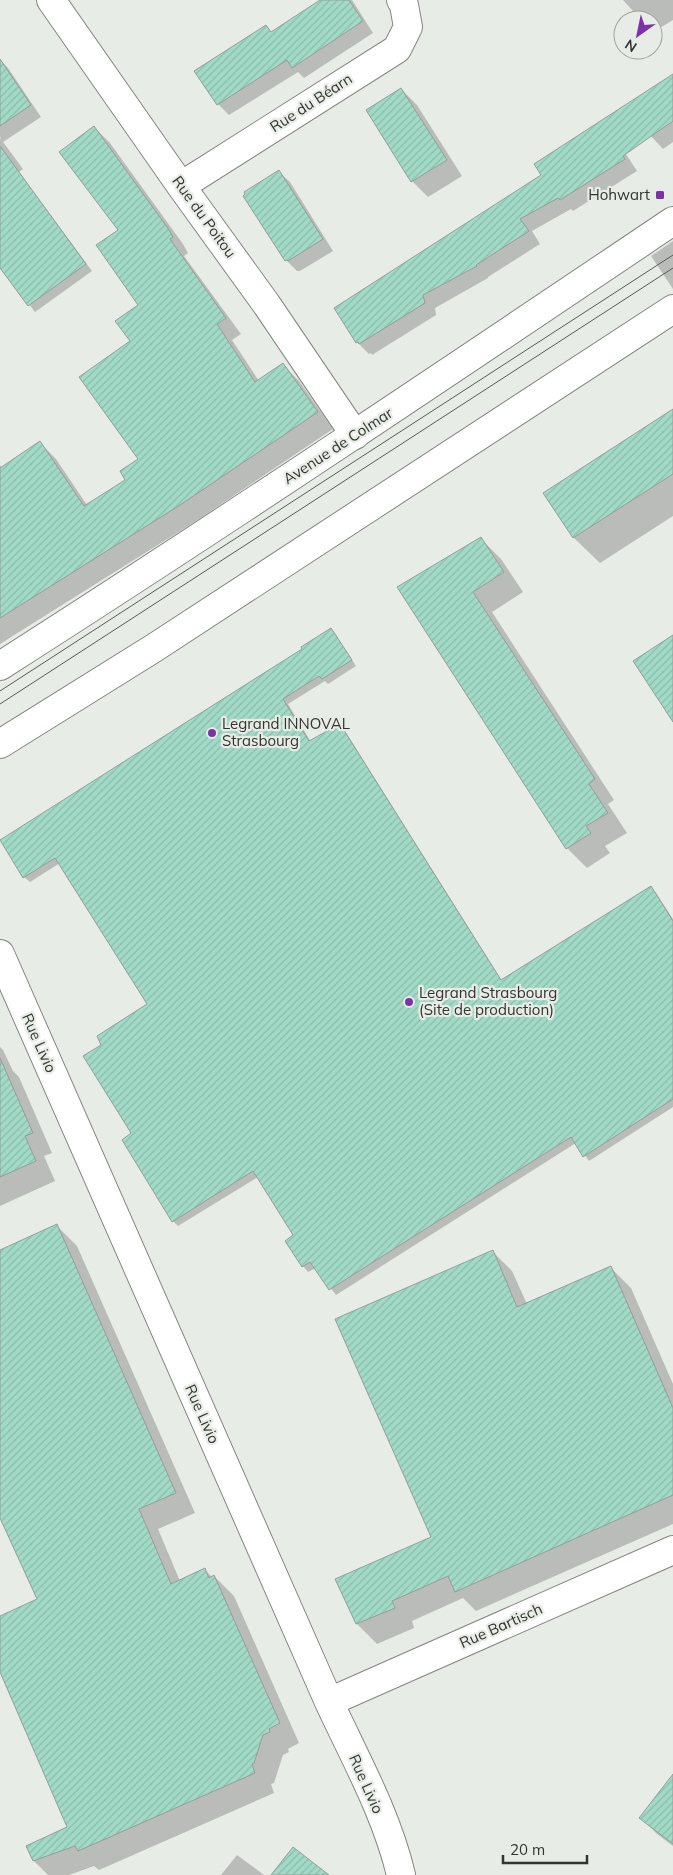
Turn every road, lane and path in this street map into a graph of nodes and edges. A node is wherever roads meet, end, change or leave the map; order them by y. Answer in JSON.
{"nodes":[{"id":1,"x":51,"y":0,"type":"edge"},
{"id":2,"x":401,"y":0,"type":"edge"},
{"id":3,"x":181,"y":186,"type":"junction"},
{"id":4,"x":673,"y":222,"type":"edge"},
{"id":5,"x":673,"y":309,"type":"edge"},
{"id":6,"x":355,"y":435,"type":"junction"},
{"id":7,"x":0,"y":666,"type":"edge"},
{"id":8,"x":0,"y":744,"type":"edge"},
{"id":9,"x":0,"y":954,"type":"edge"},
{"id":10,"x":673,"y":1550,"type":"edge"},
{"id":11,"x":329,"y":1702,"type":"junction"},
{"id":12,"x":401,"y":1875,"type":"edge"}],
"edges":[{"from":1,"to":3,"type":"street","name":"Rue du Poitou"},
{"from":2,"to":3,"type":"street","name":"Rue du Béarn"},
{"from":3,"to":6,"type":"street","name":"Rue du Poitou"},
{"from":4,"to":6,"type":"street","name":"Avenue de Colmar"},
{"from":5,"to":8,"type":"street"},
{"from":6,"to":7,"type":"street","name":"Avenue de Colmar"},
{"from":9,"to":11,"type":"street","name":"Rue Livio"},
{"from":10,"to":11,"type":"street","name":"Rue Bartisch"},
{"from":11,"to":12,"type":"street","name":"Rue Livio"}]}
